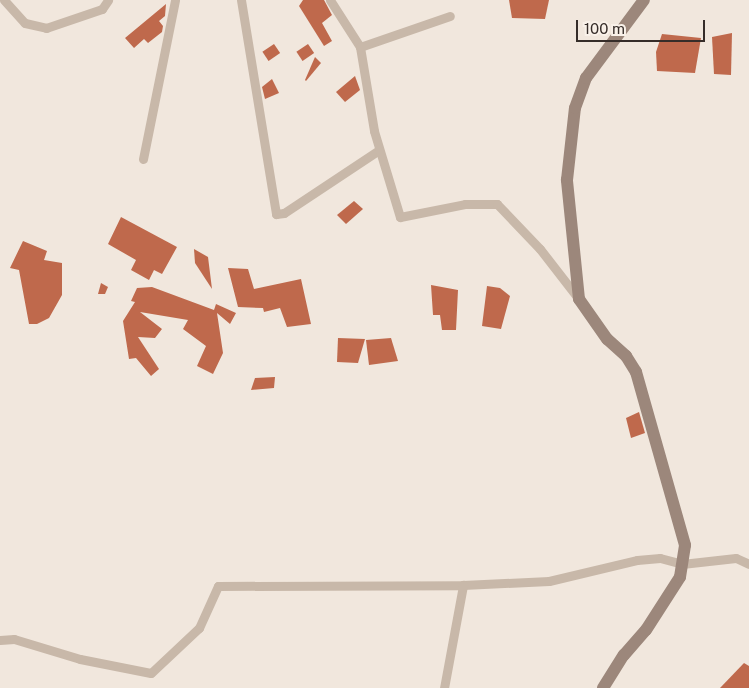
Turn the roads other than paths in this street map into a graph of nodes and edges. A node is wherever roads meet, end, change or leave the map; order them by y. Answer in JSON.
{"nodes":[{"id":1,"x":4,"y":0,"type":"edge"},
{"id":2,"x":108,"y":0,"type":"edge"},
{"id":3,"x":175,"y":0,"type":"edge"},
{"id":4,"x":241,"y":0,"type":"edge"},
{"id":5,"x":330,"y":0,"type":"edge"},
{"id":6,"x":644,"y":0,"type":"edge"},
{"id":7,"x":450,"y":16,"type":"dead end"},
{"id":8,"x":360,"y":47,"type":"junction"},
{"id":9,"x":379,"y":150,"type":"junction"},
{"id":10,"x":143,"y":159,"type":"dead end"},
{"id":11,"x":579,"y":299,"type":"junction"},
{"id":12,"x":682,"y":564,"type":"junction"},
{"id":13,"x":749,"y":564,"type":"edge"},
{"id":14,"x":463,"y":585,"type":"junction"},
{"id":15,"x":0,"y":640,"type":"edge"},
{"id":16,"x":444,"y":688,"type":"edge"},
{"id":17,"x":603,"y":688,"type":"edge"}],
"edges":[{"from":1,"to":2,"type":"street"},
{"from":3,"to":10,"type":"street"},
{"from":4,"to":9,"type":"street"},
{"from":5,"to":8,"type":"street"},
{"from":6,"to":11,"type":"street"},
{"from":7,"to":8,"type":"street"},
{"from":8,"to":9,"type":"street"},
{"from":9,"to":11,"type":"street"},
{"from":11,"to":12,"type":"street"},
{"from":12,"to":13,"type":"street"},
{"from":12,"to":14,"type":"street"},
{"from":12,"to":17,"type":"street"},
{"from":14,"to":15,"type":"street"},
{"from":14,"to":16,"type":"street"}]}
